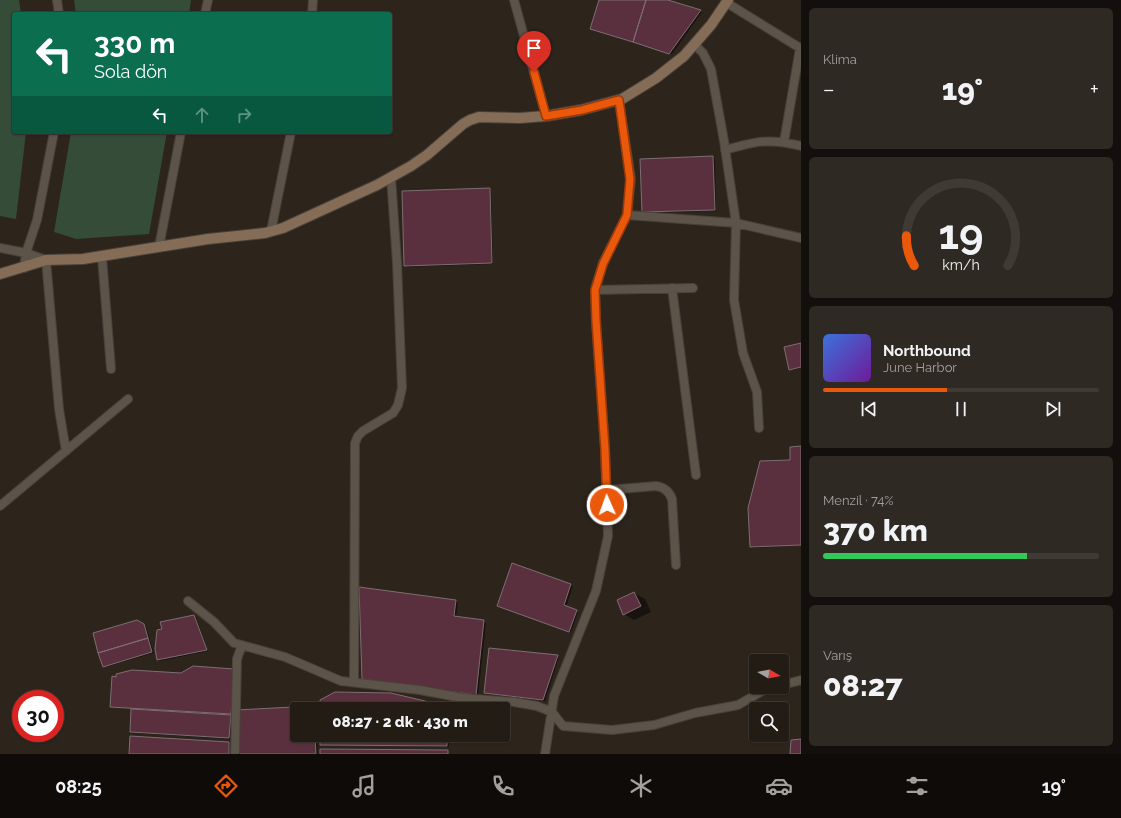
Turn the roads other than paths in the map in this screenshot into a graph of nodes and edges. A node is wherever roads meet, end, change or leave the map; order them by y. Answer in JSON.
{"nodes":[{"id":1,"x":57,"y":0,"type":"edge"},
{"id":2,"x":208,"y":0,"type":"edge"},
{"id":3,"x":313,"y":0,"type":"edge"},
{"id":4,"x":514,"y":0,"type":"edge"},
{"id":5,"x":728,"y":1,"type":"edge"},
{"id":6,"x":59,"y":12,"type":"edge"},
{"id":7,"x":205,"y":12,"type":"edge"},
{"id":8,"x":312,"y":12,"type":"edge"},
{"id":9,"x":694,"y":44,"type":"junction"},
{"id":10,"x":800,"y":48,"type":"edge"},
{"id":11,"x":619,"y":100,"type":"junction"},
{"id":12,"x":546,"y":116,"type":"junction"},
{"id":13,"x":54,"y":134,"type":"edge"},
{"id":14,"x":181,"y":134,"type":"edge"},
{"id":15,"x":291,"y":134,"type":"edge"},
{"id":16,"x":784,"y":142,"type":"junction"},
{"id":17,"x":801,"y":146,"type":"edge"},
{"id":18,"x":725,"y":150,"type":"junction"},
{"id":19,"x":391,"y":178,"type":"junction"},
{"id":20,"x":627,"y":215,"type":"junction"},
{"id":21,"x":736,"y":223,"type":"junction"},
{"id":22,"x":271,"y":231,"type":"junction"},
{"id":23,"x":801,"y":238,"type":"edge"},
{"id":24,"x":159,"y":247,"type":"junction"},
{"id":25,"x":0,"y":248,"type":"edge"},
{"id":26,"x":26,"y":253,"type":"junction"},
{"id":27,"x":102,"y":257,"type":"junction"},
{"id":28,"x":46,"y":260,"type":"junction"},
{"id":29,"x":24,"y":268,"type":"junction"},
{"id":30,"x":0,"y":274,"type":"edge"},
{"id":31,"x":672,"y":288,"type":"junction"},
{"id":32,"x":693,"y":288,"type":"dead end"},
{"id":33,"x":595,"y":290,"type":"junction"},
{"id":34,"x":111,"y":369,"type":"dead end"},
{"id":35,"x":128,"y":399,"type":"dead end"},
{"id":36,"x":759,"y":428,"type":"dead end"},
{"id":37,"x":66,"y":451,"type":"junction"},
{"id":38,"x":696,"y":475,"type":"dead end"},
{"id":39,"x":607,"y":490,"type":"junction"},
{"id":40,"x":0,"y":506,"type":"edge"},
{"id":41,"x":676,"y":565,"type":"dead end"},
{"id":42,"x":188,"y":601,"type":"dead end"},
{"id":43,"x":242,"y":645,"type":"junction"},
{"id":44,"x":801,"y":680,"type":"edge"},
{"id":45,"x":354,"y":682,"type":"junction"},
{"id":46,"x":789,"y":683,"type":"edge"},
{"id":47,"x":758,"y":694,"type":"edge"},
{"id":48,"x":552,"y":712,"type":"junction"},
{"id":49,"x":235,"y":754,"type":"edge"},
{"id":50,"x":545,"y":754,"type":"edge"}],
"edges":[{"from":1,"to":6,"type":"street"},
{"from":2,"to":7,"type":"street"},
{"from":3,"to":8,"type":"street"},
{"from":4,"to":12,"type":"street"},
{"from":5,"to":9,"type":"street"},
{"from":5,"to":10,"type":"street"},
{"from":9,"to":11,"type":"street"},
{"from":9,"to":18,"type":"street"},
{"from":10,"to":16,"type":"street"},
{"from":11,"to":12,"type":"street"},
{"from":11,"to":20,"type":"street"},
{"from":12,"to":19,"type":"street"},
{"from":13,"to":26,"type":"street"},
{"from":14,"to":24,"type":"street"},
{"from":15,"to":22,"type":"street"},
{"from":16,"to":17,"type":"street"},
{"from":16,"to":18,"type":"street"},
{"from":18,"to":21,"type":"street"},
{"from":19,"to":22,"type":"street"},
{"from":19,"to":45,"type":"street"},
{"from":20,"to":21,"type":"street"},
{"from":20,"to":33,"type":"street"},
{"from":21,"to":23,"type":"street"},
{"from":21,"to":36,"type":"street"},
{"from":22,"to":24,"type":"street"},
{"from":24,"to":27,"type":"street"},
{"from":25,"to":26,"type":"street"},
{"from":26,"to":28,"type":"street"},
{"from":26,"to":29,"type":"street"},
{"from":27,"to":28,"type":"street"},
{"from":27,"to":34,"type":"street"},
{"from":28,"to":29,"type":"street"},
{"from":28,"to":37,"type":"street"},
{"from":29,"to":30,"type":"street"},
{"from":31,"to":32,"type":"street"},
{"from":31,"to":33,"type":"street"},
{"from":31,"to":38,"type":"street"},
{"from":33,"to":39,"type":"street"},
{"from":35,"to":37,"type":"street"},
{"from":37,"to":40,"type":"street"},
{"from":39,"to":41,"type":"street"},
{"from":39,"to":48,"type":"street"},
{"from":42,"to":43,"type":"street"},
{"from":43,"to":45,"type":"street"},
{"from":43,"to":49,"type":"street"},
{"from":44,"to":46,"type":"street"},
{"from":45,"to":48,"type":"street"},
{"from":47,"to":48,"type":"street"},
{"from":48,"to":50,"type":"street"}]}
